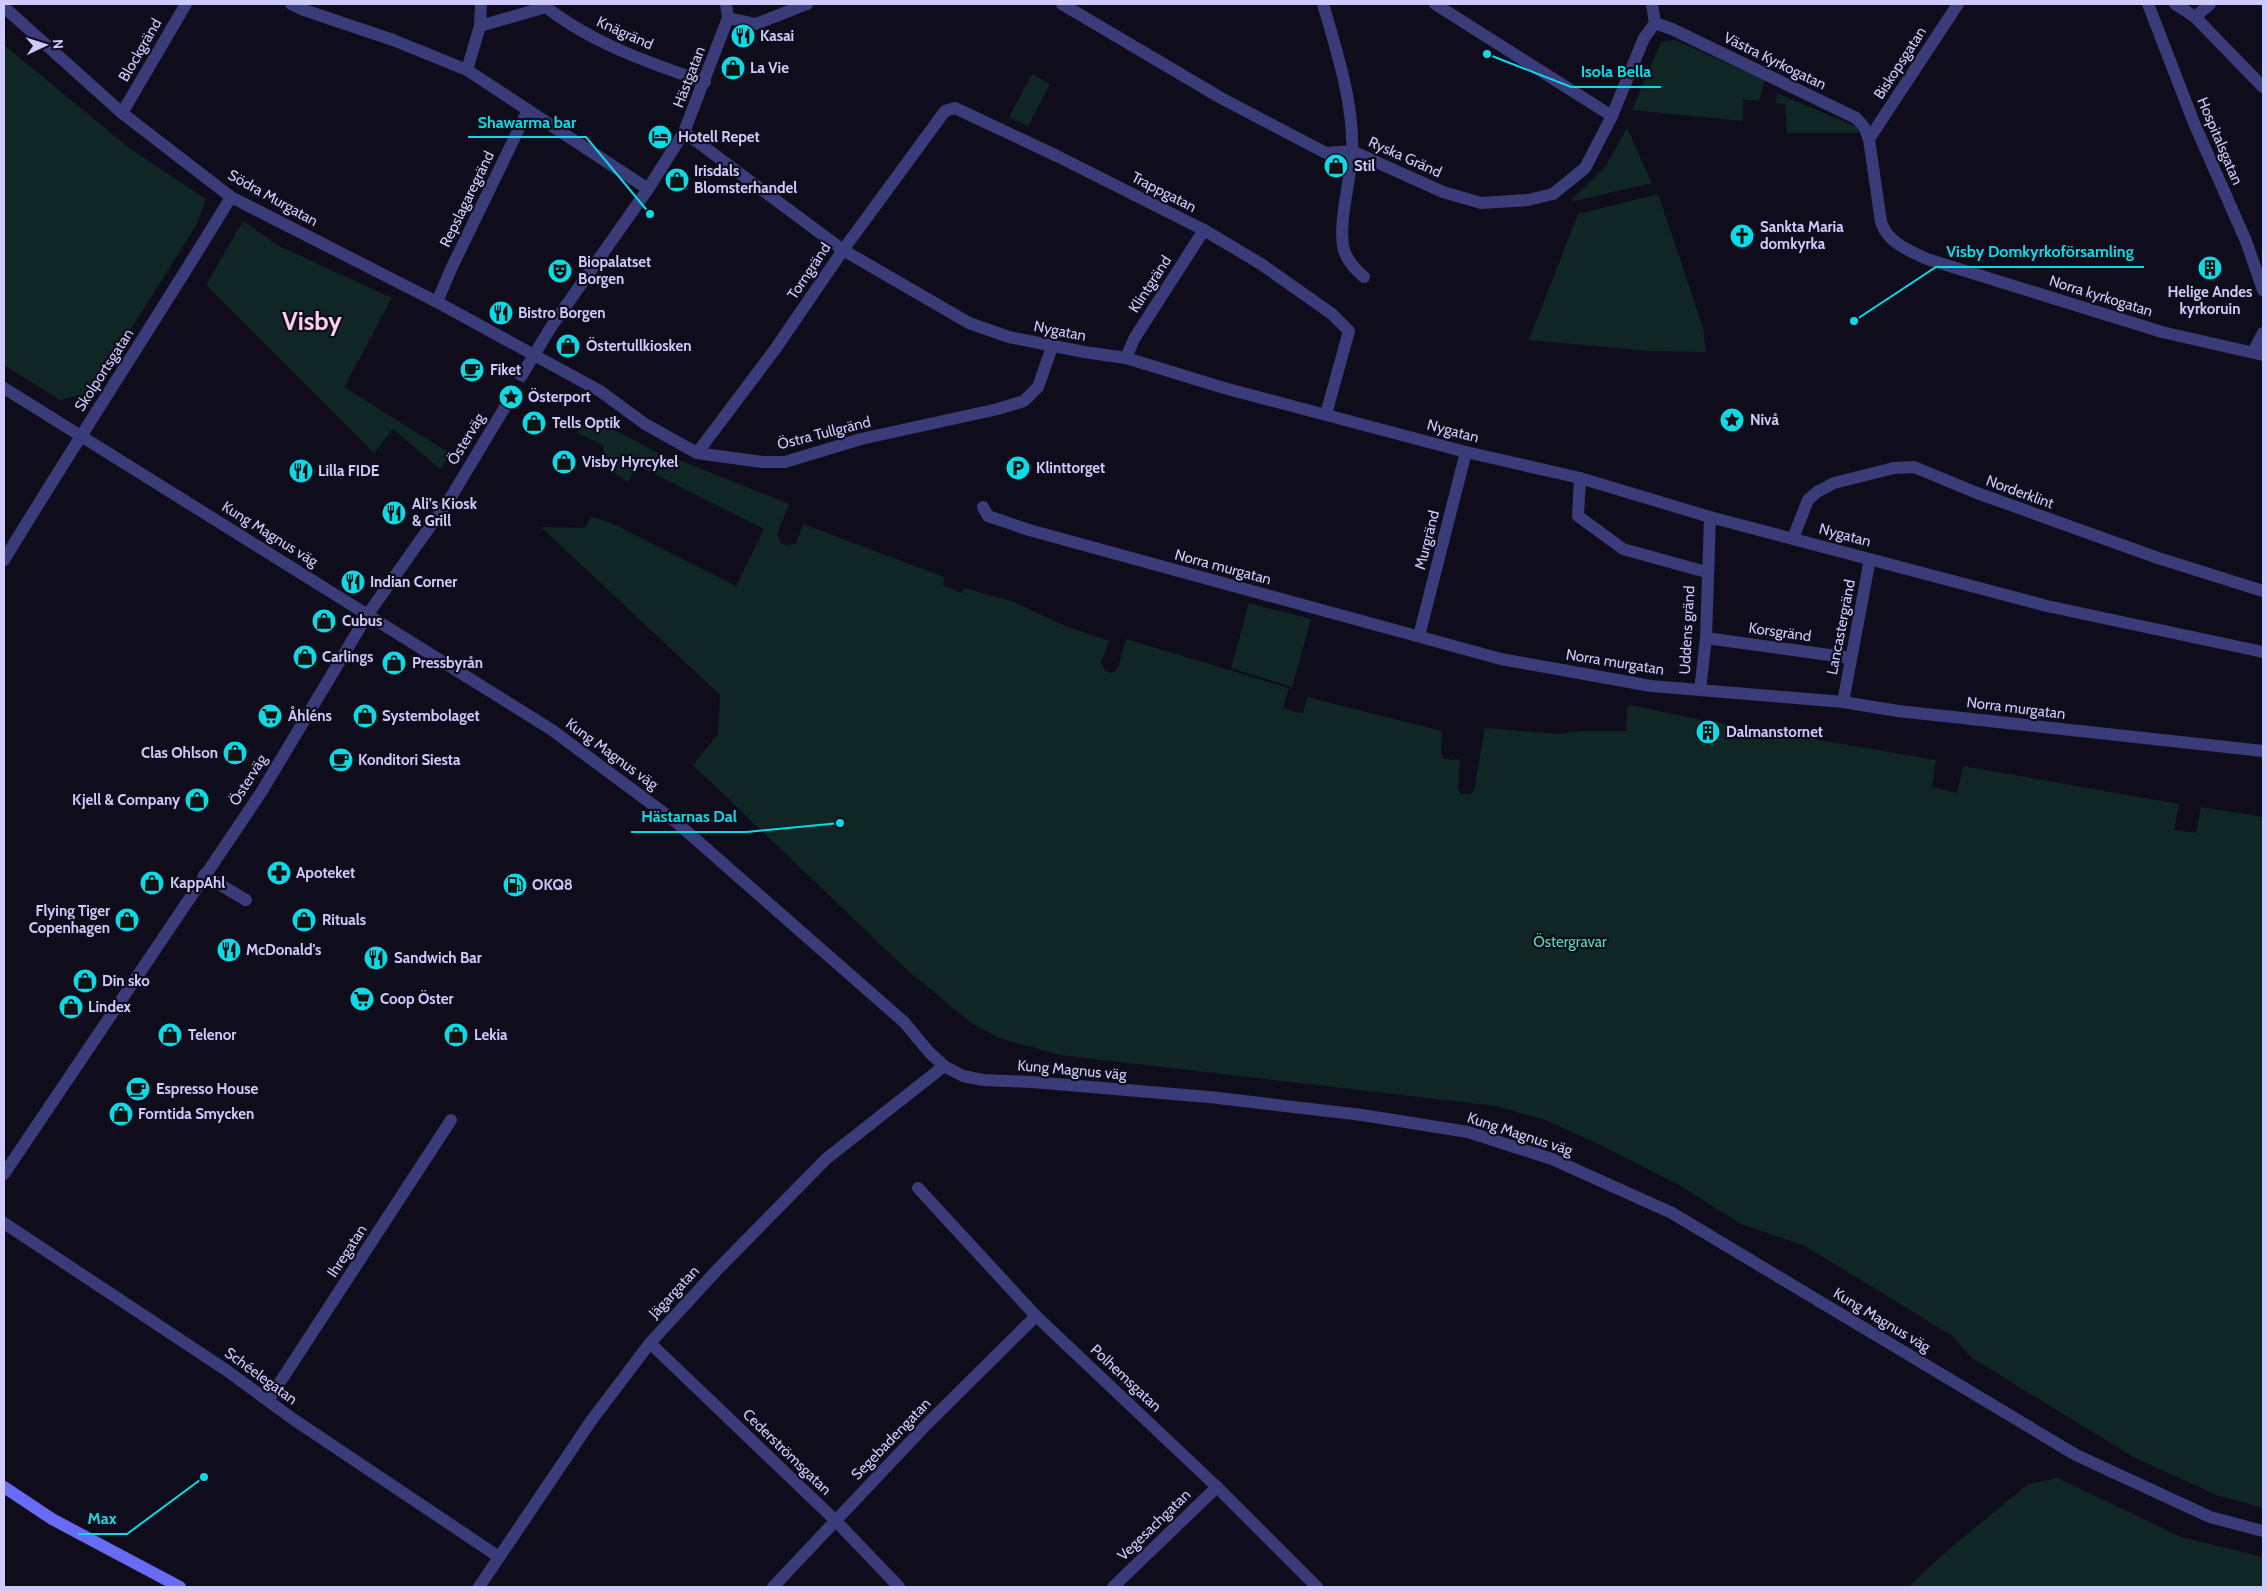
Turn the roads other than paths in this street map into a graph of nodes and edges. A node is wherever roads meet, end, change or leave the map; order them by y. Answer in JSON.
{"nodes":[{"id":1,"x":186,"y":4,"type":"edge"},
{"id":2,"x":292,"y":4,"type":"edge"},
{"id":3,"x":481,"y":4,"type":"edge"},
{"id":4,"x":726,"y":4,"type":"edge"},
{"id":5,"x":807,"y":4,"type":"edge"},
{"id":6,"x":1062,"y":4,"type":"edge"},
{"id":7,"x":1324,"y":4,"type":"edge"},
{"id":8,"x":1435,"y":4,"type":"edge"},
{"id":9,"x":1652,"y":4,"type":"edge"},
{"id":10,"x":1958,"y":4,"type":"edge"},
{"id":11,"x":2148,"y":4,"type":"edge"},
{"id":12,"x":2175,"y":4,"type":"edge"},
{"id":13,"x":2210,"y":4,"type":"edge"},
{"id":14,"x":4,"y":7,"type":"edge"},
{"id":15,"x":2196,"y":17,"type":"junction"},
{"id":16,"x":728,"y":18,"type":"junction"},
{"id":17,"x":1655,"y":23,"type":"junction"},
{"id":18,"x":480,"y":26,"type":"junction"},
{"id":19,"x":467,"y":70,"type":"junction"},
{"id":20,"x":705,"y":82,"type":"junction"},
{"id":21,"x":2263,"y":87,"type":"edge"},
{"id":22,"x":950,"y":109,"type":"joint"},
{"id":23,"x":528,"y":110,"type":"junction"},
{"id":24,"x":122,"y":113,"type":"junction"},
{"id":25,"x":1612,"y":116,"type":"junction"},
{"id":26,"x":684,"y":132,"type":"junction"},
{"id":27,"x":1869,"y":139,"type":"junction"},
{"id":28,"x":1352,"y":151,"type":"junction"},
{"id":29,"x":648,"y":189,"type":"junction"},
{"id":30,"x":231,"y":197,"type":"junction"},
{"id":31,"x":1204,"y":230,"type":"junction"},
{"id":32,"x":842,"y":250,"type":"junction"},
{"id":33,"x":1364,"y":277,"type":"dead end"},
{"id":34,"x":2263,"y":290,"type":"edge"},
{"id":35,"x":437,"y":302,"type":"junction"},
{"id":36,"x":2263,"y":333,"type":"edge"},
{"id":37,"x":1052,"y":346,"type":"junction"},
{"id":38,"x":2258,"y":354,"type":"edge"},
{"id":39,"x":533,"y":356,"type":"junction"},
{"id":40,"x":1126,"y":358,"type":"junction"},
{"id":41,"x":522,"y":376,"type":"tunnel mouth"},
{"id":42,"x":4,"y":388,"type":"edge"},
{"id":43,"x":511,"y":397,"type":"tunnel mouth"},
{"id":44,"x":1326,"y":414,"type":"junction"},
{"id":45,"x":80,"y":435,"type":"junction"},
{"id":46,"x":1466,"y":452,"type":"junction"},
{"id":47,"x":697,"y":453,"type":"junction"},
{"id":48,"x":1580,"y":478,"type":"junction"},
{"id":49,"x":982,"y":508,"type":"dead end"},
{"id":50,"x":1710,"y":517,"type":"junction"},
{"id":51,"x":1793,"y":538,"type":"junction"},
{"id":52,"x":1870,"y":559,"type":"junction"},
{"id":53,"x":4,"y":560,"type":"edge"},
{"id":54,"x":1706,"y":572,"type":"junction"},
{"id":55,"x":2263,"y":591,"type":"edge"},
{"id":56,"x":368,"y":614,"type":"junction"},
{"id":57,"x":1419,"y":636,"type":"junction"},
{"id":58,"x":1706,"y":638,"type":"junction"},
{"id":59,"x":2263,"y":652,"type":"edge"},
{"id":60,"x":1851,"y":658,"type":"junction"},
{"id":61,"x":1700,"y":690,"type":"junction"},
{"id":62,"x":1843,"y":702,"type":"junction"},
{"id":63,"x":2263,"y":751,"type":"edge"},
{"id":64,"x":204,"y":876,"type":"junction"},
{"id":65,"x":246,"y":900,"type":"dead end"},
{"id":66,"x":944,"y":1066,"type":"junction"},
{"id":67,"x":452,"y":1120,"type":"dead end"},
{"id":68,"x":4,"y":1174,"type":"edge"},
{"id":69,"x":918,"y":1188,"type":"dead end"},
{"id":70,"x":4,"y":1224,"type":"edge"},
{"id":71,"x":1036,"y":1316,"type":"junction"},
{"id":72,"x":650,"y":1343,"type":"junction"},
{"id":73,"x":269,"y":1399,"type":"junction"},
{"id":74,"x":4,"y":1487,"type":"edge"},
{"id":75,"x":1217,"y":1487,"type":"junction"},
{"id":76,"x":836,"y":1521,"type":"junction"},
{"id":77,"x":2263,"y":1531,"type":"edge"},
{"id":78,"x":499,"y":1557,"type":"junction"},
{"id":79,"x":180,"y":1587,"type":"edge"},
{"id":80,"x":479,"y":1587,"type":"edge"},
{"id":81,"x":773,"y":1587,"type":"edge"},
{"id":82,"x":899,"y":1587,"type":"edge"},
{"id":83,"x":1113,"y":1587,"type":"edge"},
{"id":84,"x":1317,"y":1587,"type":"edge"}],
"edges":[{"from":1,"to":24,"type":"street","name":"Blockgränd"},
{"from":2,"to":19,"type":"street"},
{"from":3,"to":18,"type":"street"},
{"from":4,"to":16,"type":"street","name":"Hästgatan"},
{"from":5,"to":16,"type":"street"},
{"from":6,"to":28,"type":"street","name":"Ryska Gränd"},
{"from":7,"to":28,"type":"street"},
{"from":8,"to":25,"type":"street"},
{"from":9,"to":17,"type":"street"},
{"from":10,"to":27,"type":"street","name":"Biskopsgatan"},
{"from":11,"to":34,"type":"street","name":"Hospitalsgatan"},
{"from":12,"to":15,"type":"street"},
{"from":13,"to":15,"type":"street"},
{"from":14,"to":24,"type":"street","name":"Södra Murgatan"},
{"from":15,"to":21,"type":"street"},
{"from":16,"to":20,"type":"street","name":"Hästgatan"},
{"from":17,"to":25,"type":"street"},
{"from":17,"to":27,"type":"street","name":"Västra Kyrkogatan"},
{"from":18,"to":19,"type":"street"},
{"from":18,"to":20,"type":"street","name":"Knägränd"},
{"from":19,"to":23,"type":"street"},
{"from":20,"to":26,"type":"street","name":"Hästgatan"},
{"from":22,"to":31,"type":"street","name":"Trappgatan"},
{"from":22,"to":32,"type":"street","name":"Torngränd"},
{"from":23,"to":29,"type":"street"},
{"from":23,"to":35,"type":"street","name":"Repslagaregränd"},
{"from":24,"to":30,"type":"street","name":"Södra Murgatan"},
{"from":25,"to":28,"type":"street","name":"Ryska Gränd"},
{"from":26,"to":29,"type":"street","name":"Hästgatan"},
{"from":26,"to":32,"type":"street","name":"Nygatan"},
{"from":27,"to":38,"type":"street","name":"Norra kyrkogatan"},
{"from":28,"to":33,"type":"street"},
{"from":29,"to":39,"type":"street","name":"Hästgatan"},
{"from":30,"to":35,"type":"street","name":"Södra Murgatan"},
{"from":30,"to":45,"type":"street","name":"Skolportsgatan"},
{"from":31,"to":40,"type":"street","name":"Klintgränd"},
{"from":31,"to":44,"type":"street","name":"Trappgatan"},
{"from":32,"to":37,"type":"street","name":"Nygatan"},
{"from":32,"to":47,"type":"street","name":"Torngränd"},
{"from":35,"to":39,"type":"street","name":"Södra Murgatan"},
{"from":36,"to":38,"type":"street"},
{"from":37,"to":40,"type":"street","name":"Nygatan"},
{"from":37,"to":47,"type":"street","name":"Östra Tullgränd"},
{"from":39,"to":41,"type":"street"},
{"from":39,"to":47,"type":"street","name":"Östra Tullgränd"},
{"from":40,"to":44,"type":"street","name":"Nygatan"},
{"from":42,"to":45,"type":"street","name":"Kung Magnus väg"},
{"from":43,"to":56,"type":"street","name":"Österväg"},
{"from":44,"to":46,"type":"street","name":"Nygatan"},
{"from":45,"to":53,"type":"street","name":"Skolportsgatan"},
{"from":45,"to":56,"type":"street","name":"Kung Magnus väg"},
{"from":46,"to":48,"type":"street","name":"Nygatan"},
{"from":46,"to":57,"type":"street","name":"Murgränd"},
{"from":48,"to":50,"type":"street","name":"Nygatan"},
{"from":48,"to":54,"type":"street","name":"Uddens gränd"},
{"from":49,"to":57,"type":"street","name":"Norra murgatan"},
{"from":50,"to":51,"type":"street","name":"Nygatan"},
{"from":50,"to":54,"type":"street","name":"Uddens gränd"},
{"from":51,"to":52,"type":"street","name":"Nygatan"},
{"from":51,"to":55,"type":"street","name":"Norderklint"},
{"from":52,"to":59,"type":"street","name":"Nygatan"},
{"from":52,"to":60,"type":"street","name":"Lancastergränd"},
{"from":54,"to":58,"type":"street","name":"Uddens gränd"},
{"from":56,"to":64,"type":"street","name":"Österväg"},
{"from":56,"to":66,"type":"street","name":"Kung Magnus väg"},
{"from":57,"to":61,"type":"street","name":"Norra murgatan"},
{"from":58,"to":60,"type":"street","name":"Korsgränd"},
{"from":58,"to":61,"type":"street","name":"Uddens gränd"},
{"from":60,"to":62,"type":"street","name":"Lancastergränd"},
{"from":61,"to":62,"type":"street","name":"Norra murgatan"},
{"from":62,"to":63,"type":"street","name":"Norra murgatan"},
{"from":64,"to":65,"type":"street"},
{"from":64,"to":68,"type":"street","name":"Österväg"},
{"from":66,"to":72,"type":"street","name":"Jägargatan"},
{"from":66,"to":77,"type":"street","name":"Kung Magnus väg"},
{"from":67,"to":73,"type":"street","name":"Ihregatan"},
{"from":69,"to":71,"type":"street","name":"Polhemsgatan"},
{"from":70,"to":73,"type":"street","name":"Schéelegatan"},
{"from":71,"to":75,"type":"street","name":"Polhemsgatan"},
{"from":71,"to":76,"type":"street","name":"Segebadengatan"},
{"from":72,"to":76,"type":"street","name":"Cederströmsgatan"},
{"from":72,"to":78,"type":"street","name":"Jägargatan"},
{"from":73,"to":78,"type":"street","name":"Schéelegatan"},
{"from":74,"to":79,"type":"main road"},
{"from":75,"to":83,"type":"street","name":"Vegesachgatan"},
{"from":75,"to":84,"type":"street","name":"Polhemsgatan"},
{"from":76,"to":81,"type":"street","name":"Segebadengatan"},
{"from":76,"to":82,"type":"street","name":"Cederströmsgatan"},
{"from":78,"to":80,"type":"street","name":"Jägargatan"}]}
